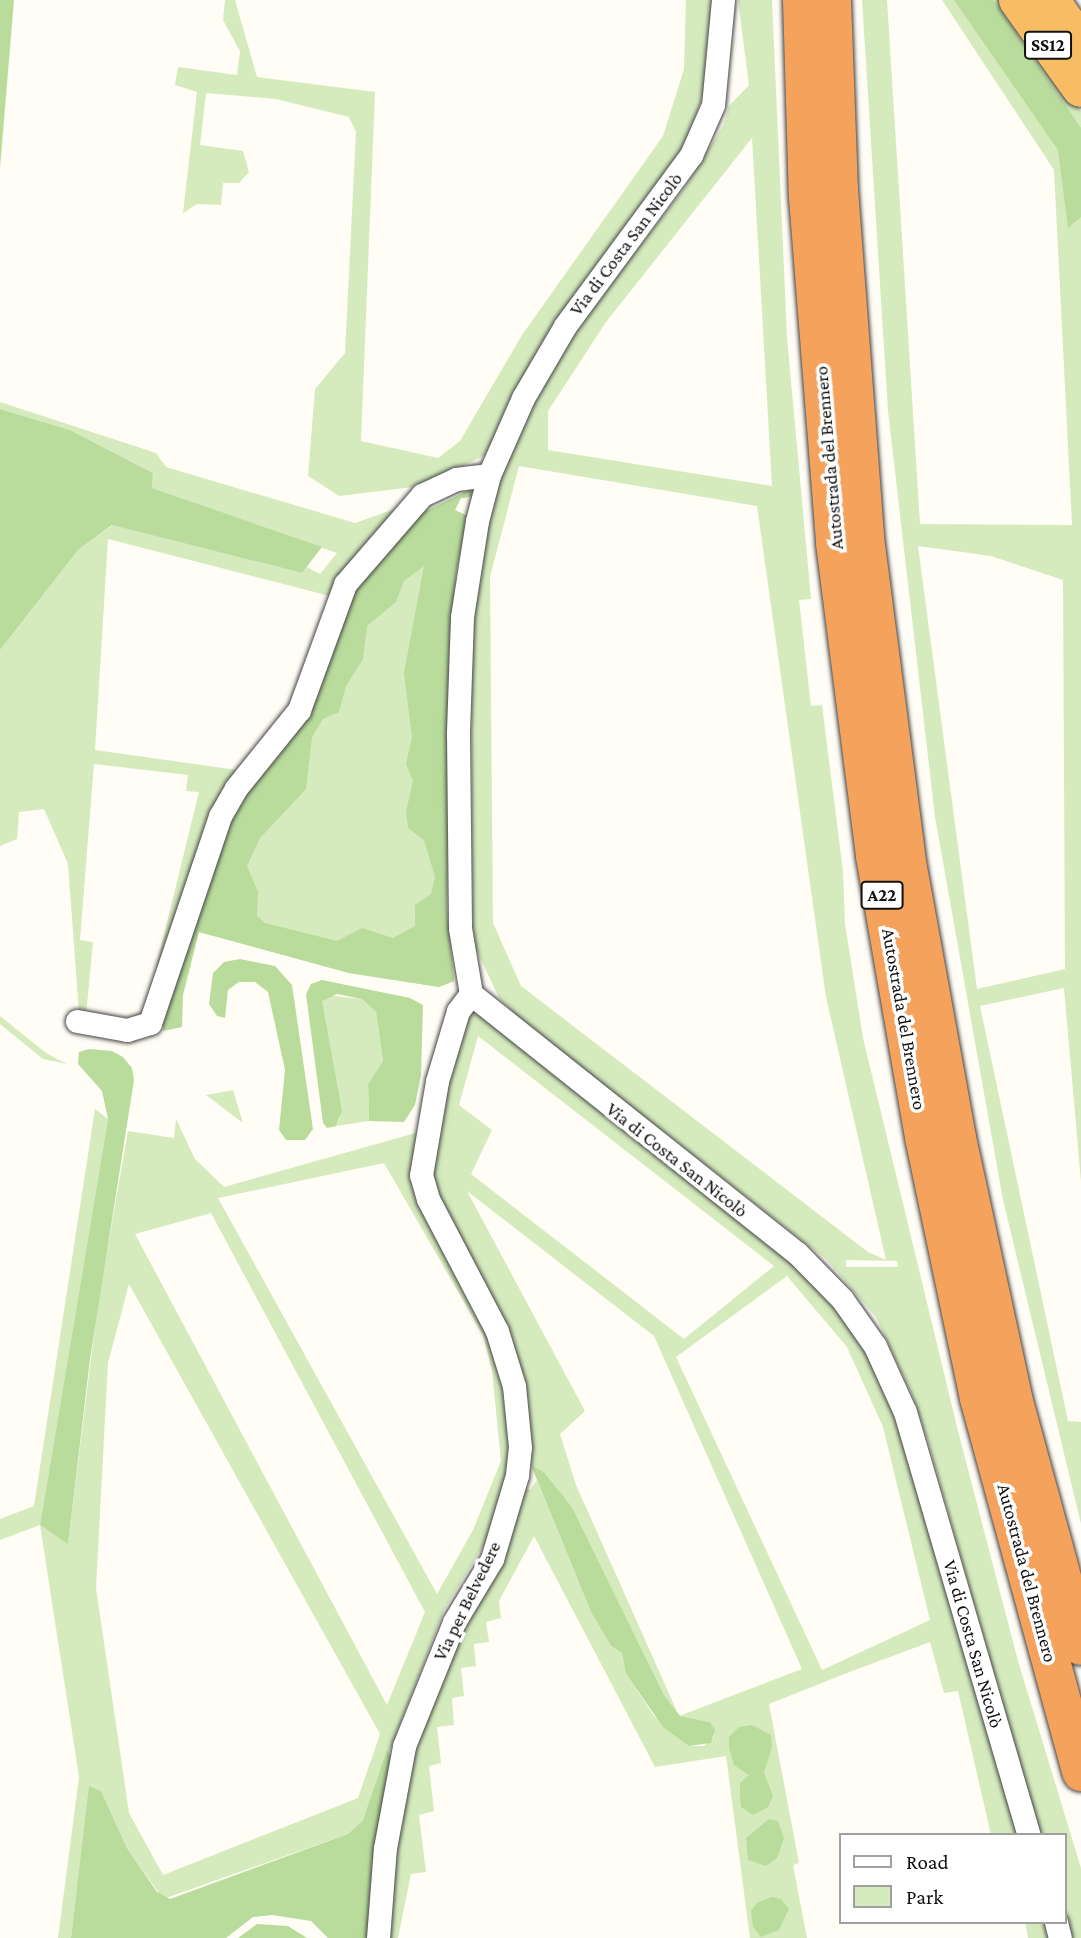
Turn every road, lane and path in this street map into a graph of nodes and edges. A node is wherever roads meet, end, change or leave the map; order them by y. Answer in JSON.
{"nodes":[{"id":1,"x":723,"y":0,"type":"edge"},
{"id":2,"x":802,"y":0,"type":"edge"},
{"id":3,"x":832,"y":0,"type":"edge"},
{"id":4,"x":1018,"y":0,"type":"edge"},
{"id":5,"x":1050,"y":0,"type":"edge"},
{"id":6,"x":1081,"y":44,"type":"edge"},
{"id":7,"x":1081,"y":88,"type":"edge"},
{"id":8,"x":489,"y":475,"type":"junction"},
{"id":9,"x":471,"y":994,"type":"junction"},
{"id":10,"x":77,"y":1021,"type":"dead end"},
{"id":11,"x":1081,"y":1646,"type":"edge"},
{"id":12,"x":1081,"y":1772,"type":"edge"},
{"id":13,"x":1029,"y":1833,"type":"edge"},
{"id":14,"x":379,"y":1938,"type":"edge"}],
"edges":[{"from":1,"to":8,"type":"street","name":"Via di Costa San Nicolò"},
{"from":2,"to":12,"type":"highway","name":"Autostrada del Brennero","number":"A22"},
{"from":3,"to":11,"type":"highway","name":"Autostrada del Brennero","number":"A22"},
{"from":4,"to":7,"type":"highway","number":"SS12"},
{"from":5,"to":6,"type":"highway","number":"SS12"},
{"from":8,"to":9,"type":"street","name":"Via di Costa San Nicolò"},
{"from":8,"to":10,"type":"street"},
{"from":9,"to":13,"type":"street","name":"Via di Costa San Nicolò"},
{"from":9,"to":14,"type":"street","name":"Via per Belvedere"}]}
